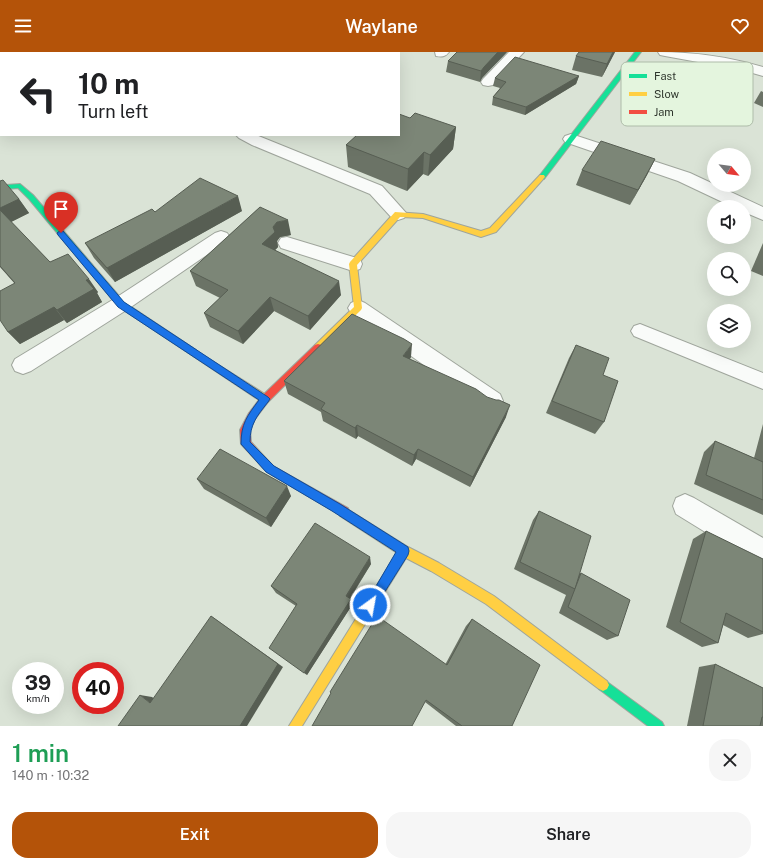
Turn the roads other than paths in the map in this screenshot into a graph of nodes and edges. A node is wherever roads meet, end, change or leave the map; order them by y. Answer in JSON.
{"nodes":[{"id":1,"x":517,"y":52,"type":"edge"},
{"id":2,"x":638,"y":52,"type":"edge"},
{"id":3,"x":665,"y":52,"type":"edge"},
{"id":4,"x":630,"y":62,"type":"edge"},
{"id":5,"x":721,"y":62,"type":"edge"},
{"id":6,"x":753,"y":69,"type":"edge"},
{"id":7,"x":763,"y":72,"type":"edge"},
{"id":8,"x":621,"y":74,"type":"edge"},
{"id":9,"x":488,"y":82,"type":"dead end"},
{"id":10,"x":257,"y":138,"type":"edge"},
{"id":11,"x":571,"y":139,"type":"junction"},
{"id":12,"x":0,"y":190,"type":"edge"},
{"id":13,"x":398,"y":214,"type":"junction"},
{"id":14,"x":763,"y":214,"type":"edge"},
{"id":15,"x":221,"y":237,"type":"dead end"},
{"id":16,"x":287,"y":243,"type":"dead end"},
{"id":17,"x":353,"y":264,"type":"junction"},
{"id":18,"x":121,"y":304,"type":"junction"},
{"id":19,"x":358,"y":308,"type":"junction"},
{"id":20,"x":640,"y":331,"type":"dead end"},
{"id":21,"x":23,"y":365,"type":"dead end"},
{"id":22,"x":763,"y":381,"type":"edge"},
{"id":23,"x":265,"y":399,"type":"junction"},
{"id":24,"x":492,"y":401,"type":"edge"},
{"id":25,"x":685,"y":506,"type":"dead end"},
{"id":26,"x":404,"y":551,"type":"junction"},
{"id":27,"x":763,"y":553,"type":"edge"},
{"id":28,"x":295,"y":726,"type":"edge"},
{"id":29,"x":658,"y":726,"type":"edge"}],
"edges":[{"from":1,"to":9,"type":"street"},
{"from":2,"to":4,"type":"street"},
{"from":3,"to":5,"type":"street"},
{"from":6,"to":7,"type":"street"},
{"from":8,"to":11,"type":"street"},
{"from":10,"to":13,"type":"street"},
{"from":11,"to":13,"type":"street"},
{"from":11,"to":14,"type":"street"},
{"from":12,"to":18,"type":"street"},
{"from":13,"to":17,"type":"street"},
{"from":15,"to":18,"type":"street"},
{"from":16,"to":17,"type":"street"},
{"from":17,"to":19,"type":"street"},
{"from":18,"to":21,"type":"street"},
{"from":18,"to":23,"type":"street"},
{"from":19,"to":23,"type":"street"},
{"from":19,"to":24,"type":"street"},
{"from":20,"to":22,"type":"lane"},
{"from":23,"to":26,"type":"street"},
{"from":25,"to":27,"type":"street"},
{"from":26,"to":28,"type":"street"},
{"from":26,"to":29,"type":"street"}]}
